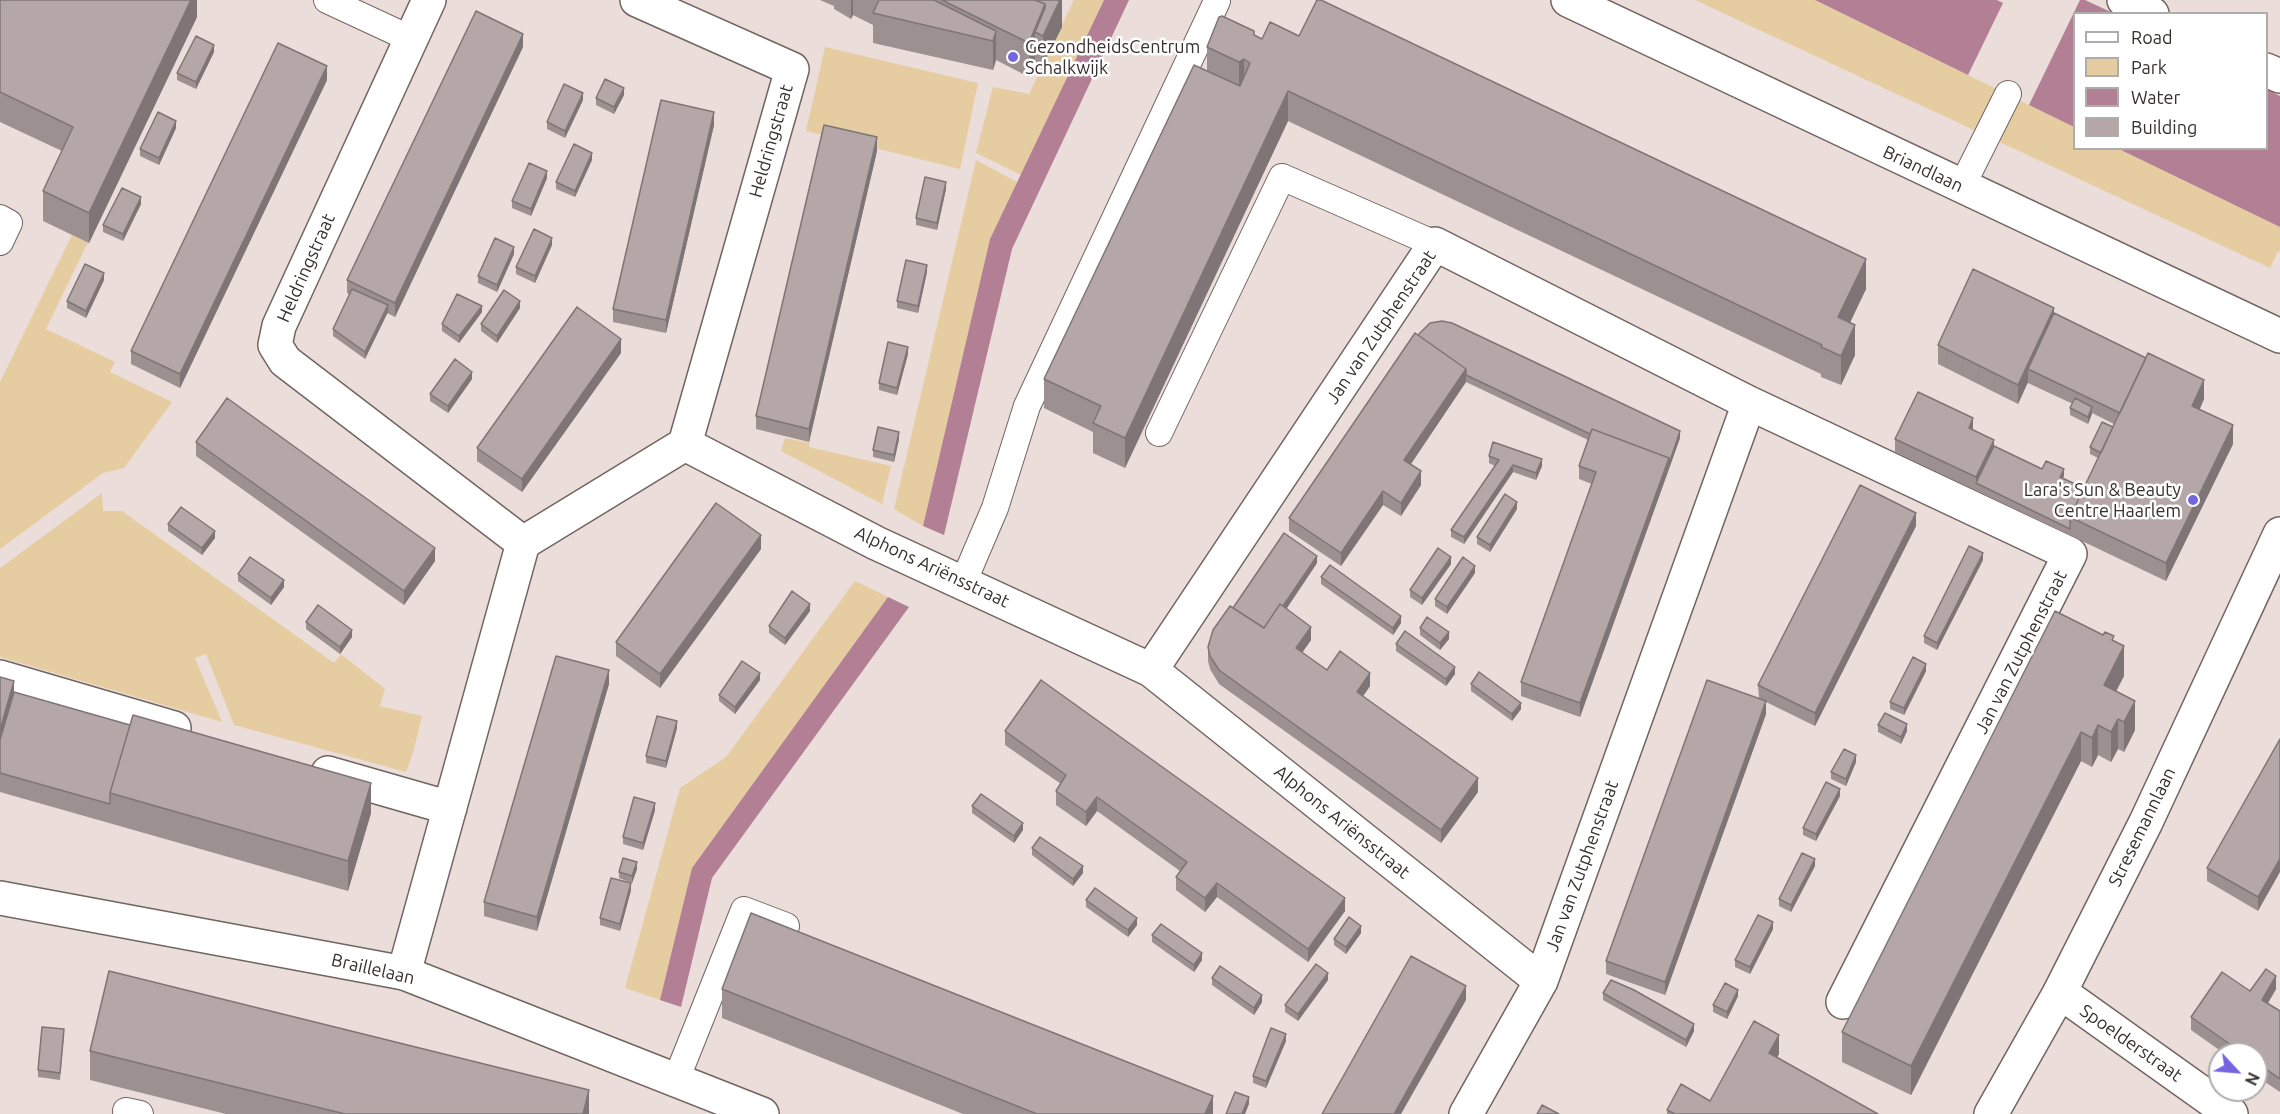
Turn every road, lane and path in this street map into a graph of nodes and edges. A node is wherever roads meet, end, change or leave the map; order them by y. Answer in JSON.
{"nodes":[{"id":1,"x":327,"y":0,"type":"edge"},
{"id":2,"x":429,"y":0,"type":"edge"},
{"id":3,"x":637,"y":0,"type":"edge"},
{"id":4,"x":1568,"y":0,"type":"edge"},
{"id":5,"x":2124,"y":0,"type":"edge"},
{"id":6,"x":1217,"y":1,"type":"edge"},
{"id":7,"x":2148,"y":12,"type":"edge"},
{"id":8,"x":411,"y":39,"type":"junction"},
{"id":9,"x":2008,"y":94,"type":"dead end"},
{"id":10,"x":1962,"y":186,"type":"junction"},
{"id":11,"x":0,"y":218,"type":"edge"},
{"id":12,"x":0,"y":242,"type":"edge"},
{"id":13,"x":1435,"y":244,"type":"junction"},
{"id":14,"x":2280,"y":336,"type":"edge"},
{"id":15,"x":1749,"y":403,"type":"junction"},
{"id":16,"x":1159,"y":433,"type":"dead end"},
{"id":17,"x":685,"y":444,"type":"junction"},
{"id":18,"x":2280,"y":534,"type":"edge"},
{"id":19,"x":524,"y":543,"type":"junction"},
{"id":20,"x":963,"y":583,"type":"junction"},
{"id":21,"x":1151,"y":670,"type":"junction"},
{"id":22,"x":0,"y":677,"type":"edge"},
{"id":23,"x":206,"y":737,"type":"edge"},
{"id":24,"x":298,"y":764,"type":"edge"},
{"id":25,"x":450,"y":808,"type":"junction"},
{"id":26,"x":0,"y":898,"type":"edge"},
{"id":27,"x":810,"y":936,"type":"edge"},
{"id":28,"x":404,"y":973,"type":"junction"},
{"id":29,"x":1541,"y":981,"type":"junction"},
{"id":30,"x":2060,"y":992,"type":"junction"},
{"id":31,"x":1843,"y":1002,"type":"dead end"},
{"id":32,"x":676,"y":1080,"type":"junction"},
{"id":33,"x":748,"y":1112,"type":"edge"},
{"id":34,"x":1466,"y":1114,"type":"edge"},
{"id":35,"x":1991,"y":1114,"type":"edge"},
{"id":36,"x":2231,"y":1114,"type":"edge"}],
"edges":[{"from":1,"to":8,"type":"lane"},
{"from":2,"to":8,"type":"street","name":"Heldringstraat"},
{"from":3,"to":17,"type":"street","name":"Heldringstraat"},
{"from":4,"to":10,"type":"street","name":"Briandlaan"},
{"from":5,"to":7,"type":"street"},
{"from":6,"to":20,"type":"lane"},
{"from":8,"to":19,"type":"street","name":"Heldringstraat"},
{"from":9,"to":10,"type":"lane"},
{"from":10,"to":14,"type":"street","name":"Briandlaan"},
{"from":11,"to":12,"type":"lane"},
{"from":13,"to":15,"type":"street","name":"Jan van Zutphenstraat"},
{"from":13,"to":16,"type":"lane"},
{"from":13,"to":21,"type":"street","name":"Jan van Zutphenstraat"},
{"from":15,"to":29,"type":"street","name":"Jan van Zutphenstraat"},
{"from":15,"to":31,"type":"street","name":"Jan van Zutphenstraat"},
{"from":17,"to":19,"type":"street"},
{"from":17,"to":20,"type":"street","name":"Alphons Ariënsstraat"},
{"from":18,"to":30,"type":"street","name":"Stresemannlaan"},
{"from":19,"to":25,"type":"street"},
{"from":20,"to":21,"type":"street","name":"Alphons Ariënsstraat"},
{"from":21,"to":29,"type":"street","name":"Alphons Ariënsstraat"},
{"from":22,"to":23,"type":"street"},
{"from":24,"to":25,"type":"street"},
{"from":25,"to":28,"type":"street"},
{"from":26,"to":28,"type":"street","name":"Braillelaan"},
{"from":27,"to":32,"type":"lane"},
{"from":28,"to":32,"type":"street","name":"Braillelaan"},
{"from":29,"to":34,"type":"street","name":"Jan van Zutphenstraat"},
{"from":30,"to":35,"type":"street","name":"Stresemannlaan"},
{"from":30,"to":36,"type":"street","name":"Spoelderstraat"},
{"from":32,"to":33,"type":"street","name":"Braillelaan"}]}
